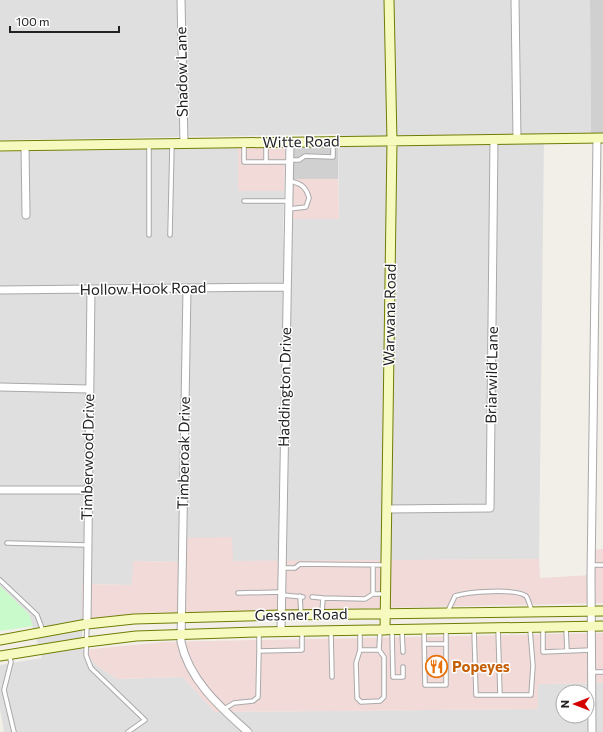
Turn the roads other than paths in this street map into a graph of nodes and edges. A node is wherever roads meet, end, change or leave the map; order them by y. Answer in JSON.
{"nodes":[{"id":1,"x":181,"y":0,"type":"edge"},
{"id":2,"x":389,"y":0,"type":"edge"},
{"id":3,"x":515,"y":0,"type":"edge"},
{"id":4,"x":600,"y":138,"type":"edge"},
{"id":5,"x":494,"y":139,"type":"junction"},
{"id":6,"x":517,"y":139,"type":"junction"},
{"id":7,"x":333,"y":141,"type":"junction"},
{"id":8,"x":392,"y":141,"type":"junction"},
{"id":9,"x":266,"y":142,"type":"junction"},
{"id":10,"x":290,"y":142,"type":"junction"},
{"id":11,"x":184,"y":143,"type":"junction"},
{"id":12,"x":244,"y":143,"type":"junction"},
{"id":13,"x":149,"y":144,"type":"junction"},
{"id":14,"x":172,"y":144,"type":"junction"},
{"id":15,"x":0,"y":146,"type":"edge"},
{"id":16,"x":25,"y":146,"type":"junction"},
{"id":17,"x":289,"y":161,"type":"junction"},
{"id":18,"x":266,"y":162,"type":"junction"},
{"id":19,"x":289,"y":181,"type":"junction"},
{"id":20,"x":244,"y":201,"type":"dead end"},
{"id":21,"x":288,"y":201,"type":"junction"},
{"id":22,"x":288,"y":209,"type":"junction"},
{"id":23,"x":26,"y":215,"type":"dead end"},
{"id":24,"x":170,"y":235,"type":"dead end"},
{"id":25,"x":149,"y":236,"type":"dead end"},
{"id":26,"x":286,"y":287,"type":"junction"},
{"id":27,"x":187,"y":288,"type":"junction"},
{"id":28,"x":91,"y":289,"type":"junction"},
{"id":29,"x":0,"y":290,"type":"edge"},
{"id":30,"x":0,"y":387,"type":"edge"},
{"id":31,"x":89,"y":389,"type":"junction"},
{"id":32,"x":0,"y":490,"type":"edge"},
{"id":33,"x":87,"y":490,"type":"junction"},
{"id":34,"x":387,"y":509,"type":"junction"},
{"id":35,"x":7,"y":543,"type":"dead end"},
{"id":36,"x":87,"y":545,"type":"junction"},
{"id":37,"x":373,"y":565,"type":"junction"},
{"id":38,"x":386,"y":565,"type":"junction"},
{"id":39,"x":591,"y":565,"type":"junction"},
{"id":40,"x":603,"y":565,"type":"edge"},
{"id":41,"x":282,"y":568,"type":"junction"},
{"id":42,"x":0,"y":580,"type":"edge"},
{"id":43,"x":238,"y":593,"type":"dead end"},
{"id":44,"x":282,"y":594,"type":"junction"},
{"id":45,"x":372,"y":594,"type":"junction"},
{"id":46,"x":386,"y":594,"type":"junction"},
{"id":47,"x":312,"y":597,"type":"dead end"},
{"id":48,"x":322,"y":598,"type":"junction"},
{"id":49,"x":591,"y":611,"type":"junction"},
{"id":50,"x":603,"y":611,"type":"edge"},
{"id":51,"x":532,"y":612,"type":"junction"},
{"id":52,"x":447,"y":613,"type":"junction"},
{"id":53,"x":384,"y":614,"type":"junction"},
{"id":54,"x":282,"y":615,"type":"junction"},
{"id":55,"x":301,"y":615,"type":"junction"},
{"id":56,"x":322,"y":615,"type":"junction"},
{"id":57,"x":182,"y":617,"type":"junction"},
{"id":58,"x":87,"y":624,"type":"junction"},
{"id":59,"x":591,"y":626,"type":"junction"},
{"id":60,"x":603,"y":626,"type":"edge"},
{"id":61,"x":530,"y":627,"type":"junction"},
{"id":62,"x":543,"y":627,"type":"junction"},
{"id":63,"x":566,"y":627,"type":"junction"},
{"id":64,"x":474,"y":628,"type":"junction"},
{"id":65,"x":498,"y":628,"type":"junction"},
{"id":66,"x":424,"y":629,"type":"junction"},
{"id":67,"x":446,"y":629,"type":"junction"},
{"id":68,"x":331,"y":630,"type":"junction"},
{"id":69,"x":360,"y":630,"type":"junction"},
{"id":70,"x":390,"y":630,"type":"junction"},
{"id":71,"x":281,"y":631,"type":"junction"},
{"id":72,"x":302,"y":631,"type":"junction"},
{"id":73,"x":43,"y":632,"type":"junction"},
{"id":74,"x":259,"y":632,"type":"junction"},
{"id":75,"x":181,"y":634,"type":"junction"},
{"id":76,"x":0,"y":640,"type":"edge"},
{"id":77,"x":87,"y":642,"type":"junction"},
{"id":78,"x":424,"y":644,"type":"junction"},
{"id":79,"x":446,"y":644,"type":"junction"},
{"id":80,"x":392,"y":648,"type":"junction"},
{"id":81,"x":360,"y":650,"type":"junction"},
{"id":82,"x":379,"y":650,"type":"junction"},
{"id":83,"x":592,"y":650,"type":"junction"},
{"id":84,"x":259,"y":651,"type":"junction"},
{"id":85,"x":567,"y":651,"type":"junction"},
{"id":86,"x":5,"y":656,"type":"edge"},
{"id":87,"x":403,"y":667,"type":"dead end"},
{"id":88,"x":592,"y":672,"type":"junction"},
{"id":89,"x":603,"y":672,"type":"edge"},
{"id":90,"x":332,"y":678,"type":"dead end"},
{"id":91,"x":500,"y":695,"type":"junction"},
{"id":92,"x":224,"y":709,"type":"junction"},
{"id":93,"x":14,"y":732,"type":"edge"},
{"id":94,"x":128,"y":732,"type":"edge"},
{"id":95,"x":248,"y":732,"type":"edge"},
{"id":96,"x":592,"y":732,"type":"edge"}],
"edges":[{"from":1,"to":11,"type":"street","name":"Shadow Lane"},
{"from":2,"to":8,"type":"street","name":"Warwana Road"},
{"from":3,"to":6,"type":"street"},
{"from":4,"to":6,"type":"street","name":"Witte Road"},
{"from":4,"to":39,"type":"street"},
{"from":5,"to":6,"type":"street","name":"Witte Road"},
{"from":5,"to":8,"type":"street","name":"Witte Road"},
{"from":5,"to":34,"type":"street","name":"Briarwild Lane"},
{"from":7,"to":8,"type":"street","name":"Witte Road"},
{"from":7,"to":10,"type":"street","name":"Witte Road"},
{"from":7,"to":17,"type":"lane"},
{"from":8,"to":34,"type":"street","name":"Warwana Road"},
{"from":9,"to":10,"type":"street","name":"Witte Road"},
{"from":9,"to":12,"type":"street","name":"Witte Road"},
{"from":9,"to":18,"type":"lane"},
{"from":10,"to":17,"type":"street","name":"Haddington Drive"},
{"from":11,"to":12,"type":"street","name":"Witte Road"},
{"from":11,"to":14,"type":"street","name":"Witte Road"},
{"from":12,"to":18,"type":"lane"},
{"from":13,"to":14,"type":"street","name":"Witte Road"},
{"from":13,"to":16,"type":"street","name":"Witte Road"},
{"from":13,"to":25,"type":"lane"},
{"from":14,"to":24,"type":"lane"},
{"from":15,"to":16,"type":"street","name":"Witte Road"},
{"from":16,"to":23,"type":"street"},
{"from":17,"to":18,"type":"lane"},
{"from":17,"to":19,"type":"street","name":"Haddington Drive"},
{"from":19,"to":21,"type":"street","name":"Haddington Drive"},
{"from":19,"to":22,"type":"lane"},
{"from":20,"to":21,"type":"lane"},
{"from":21,"to":22,"type":"street","name":"Haddington Drive"},
{"from":22,"to":26,"type":"street","name":"Haddington Drive"},
{"from":26,"to":27,"type":"street","name":"Hollow Hook Road"},
{"from":26,"to":41,"type":"street","name":"Haddington Drive"},
{"from":27,"to":28,"type":"street","name":"Hollow Hook Road"},
{"from":27,"to":57,"type":"street","name":"Timberoak Drive"},
{"from":28,"to":29,"type":"street","name":"Hollow Hook Road"},
{"from":28,"to":31,"type":"street","name":"Timberwood Drive"},
{"from":30,"to":31,"type":"street"},
{"from":31,"to":33,"type":"street","name":"Timberwood Drive"},
{"from":32,"to":33,"type":"street"},
{"from":33,"to":36,"type":"street","name":"Timberwood Drive"},
{"from":34,"to":38,"type":"street","name":"Warwana Road"},
{"from":35,"to":36,"type":"lane"},
{"from":36,"to":58,"type":"street","name":"Timberwood Drive"},
{"from":37,"to":38,"type":"lane"},
{"from":37,"to":41,"type":"lane"},
{"from":37,"to":45,"type":"lane"},
{"from":38,"to":46,"type":"street","name":"Warwana Road"},
{"from":39,"to":40,"type":"lane"},
{"from":39,"to":49,"type":"street"},
{"from":41,"to":44,"type":"street","name":"Haddington Drive"},
{"from":42,"to":73,"type":"lane"},
{"from":43,"to":44,"type":"lane"},
{"from":44,"to":54,"type":"street","name":"Haddington Drive"},
{"from":44,"to":55,"type":"lane"},
{"from":45,"to":46,"type":"lane"},
{"from":45,"to":48,"type":"lane"},
{"from":46,"to":53,"type":"street","name":"Warwana Road"},
{"from":47,"to":48,"type":"lane"},
{"from":48,"to":56,"type":"lane"},
{"from":49,"to":50,"type":"street","name":"Gessner Road"},
{"from":49,"to":51,"type":"street","name":"Gessner Road"},
{"from":49,"to":59,"type":"street"},
{"from":51,"to":52,"type":"street","name":"Gessner Road"},
{"from":51,"to":52,"type":"lane"},
{"from":52,"to":53,"type":"street","name":"Gessner Road"},
{"from":53,"to":56,"type":"street","name":"Gessner Road"},
{"from":53,"to":70,"type":"street","name":"Warwana Road"},
{"from":54,"to":55,"type":"street","name":"Gessner Road"},
{"from":54,"to":57,"type":"street","name":"Gessner Road"},
{"from":54,"to":71,"type":"street","name":"Haddington Drive"},
{"from":55,"to":56,"type":"street","name":"Gessner Road"},
{"from":57,"to":58,"type":"street","name":"Gessner Road"},
{"from":57,"to":75,"type":"street","name":"Timberoak Drive"},
{"from":58,"to":73,"type":"street","name":"Gessner Road"},
{"from":58,"to":77,"type":"lane"},
{"from":59,"to":60,"type":"street","name":"Gessner Road"},
{"from":59,"to":63,"type":"street","name":"Gessner Road"},
{"from":59,"to":83,"type":"street"},
{"from":61,"to":62,"type":"street","name":"Gessner Road"},
{"from":61,"to":65,"type":"street","name":"Gessner Road"},
{"from":61,"to":91,"type":"lane"},
{"from":62,"to":63,"type":"street","name":"Gessner Road"},
{"from":62,"to":85,"type":"lane"},
{"from":63,"to":85,"type":"lane"},
{"from":64,"to":65,"type":"street","name":"Gessner Road"},
{"from":64,"to":67,"type":"street","name":"Gessner Road"},
{"from":64,"to":91,"type":"lane"},
{"from":65,"to":91,"type":"lane"},
{"from":66,"to":67,"type":"street","name":"Gessner Road"},
{"from":66,"to":70,"type":"street","name":"Gessner Road"},
{"from":66,"to":78,"type":"lane"},
{"from":67,"to":79,"type":"lane"},
{"from":68,"to":69,"type":"street","name":"Gessner Road"},
{"from":68,"to":72,"type":"street","name":"Gessner Road"},
{"from":68,"to":90,"type":"lane"},
{"from":69,"to":70,"type":"street","name":"Gessner Road"},
{"from":69,"to":81,"type":"lane"},
{"from":70,"to":80,"type":"lane"},
{"from":70,"to":80,"type":"lane"},
{"from":70,"to":82,"type":"lane"},
{"from":71,"to":72,"type":"street","name":"Gessner Road"},
{"from":71,"to":74,"type":"street","name":"Gessner Road"},
{"from":72,"to":84,"type":"lane"},
{"from":73,"to":76,"type":"street","name":"Gessner Road"},
{"from":74,"to":75,"type":"street","name":"Gessner Road"},
{"from":74,"to":84,"type":"lane"},
{"from":75,"to":77,"type":"street","name":"Gessner Road"},
{"from":75,"to":92,"type":"street","name":"Timberoak Drive"},
{"from":77,"to":86,"type":"street","name":"Gessner Road"},
{"from":77,"to":94,"type":"lane"},
{"from":78,"to":79,"type":"lane"},
{"from":78,"to":79,"type":"lane"},
{"from":80,"to":87,"type":"lane"},
{"from":81,"to":82,"type":"lane"},
{"from":81,"to":82,"type":"lane"},
{"from":83,"to":85,"type":"lane"},
{"from":83,"to":88,"type":"street"},
{"from":84,"to":92,"type":"lane"},
{"from":86,"to":93,"type":"lane"},
{"from":88,"to":89,"type":"lane"},
{"from":88,"to":96,"type":"street"},
{"from":92,"to":95,"type":"street","name":"Timberoak Drive"}]}
